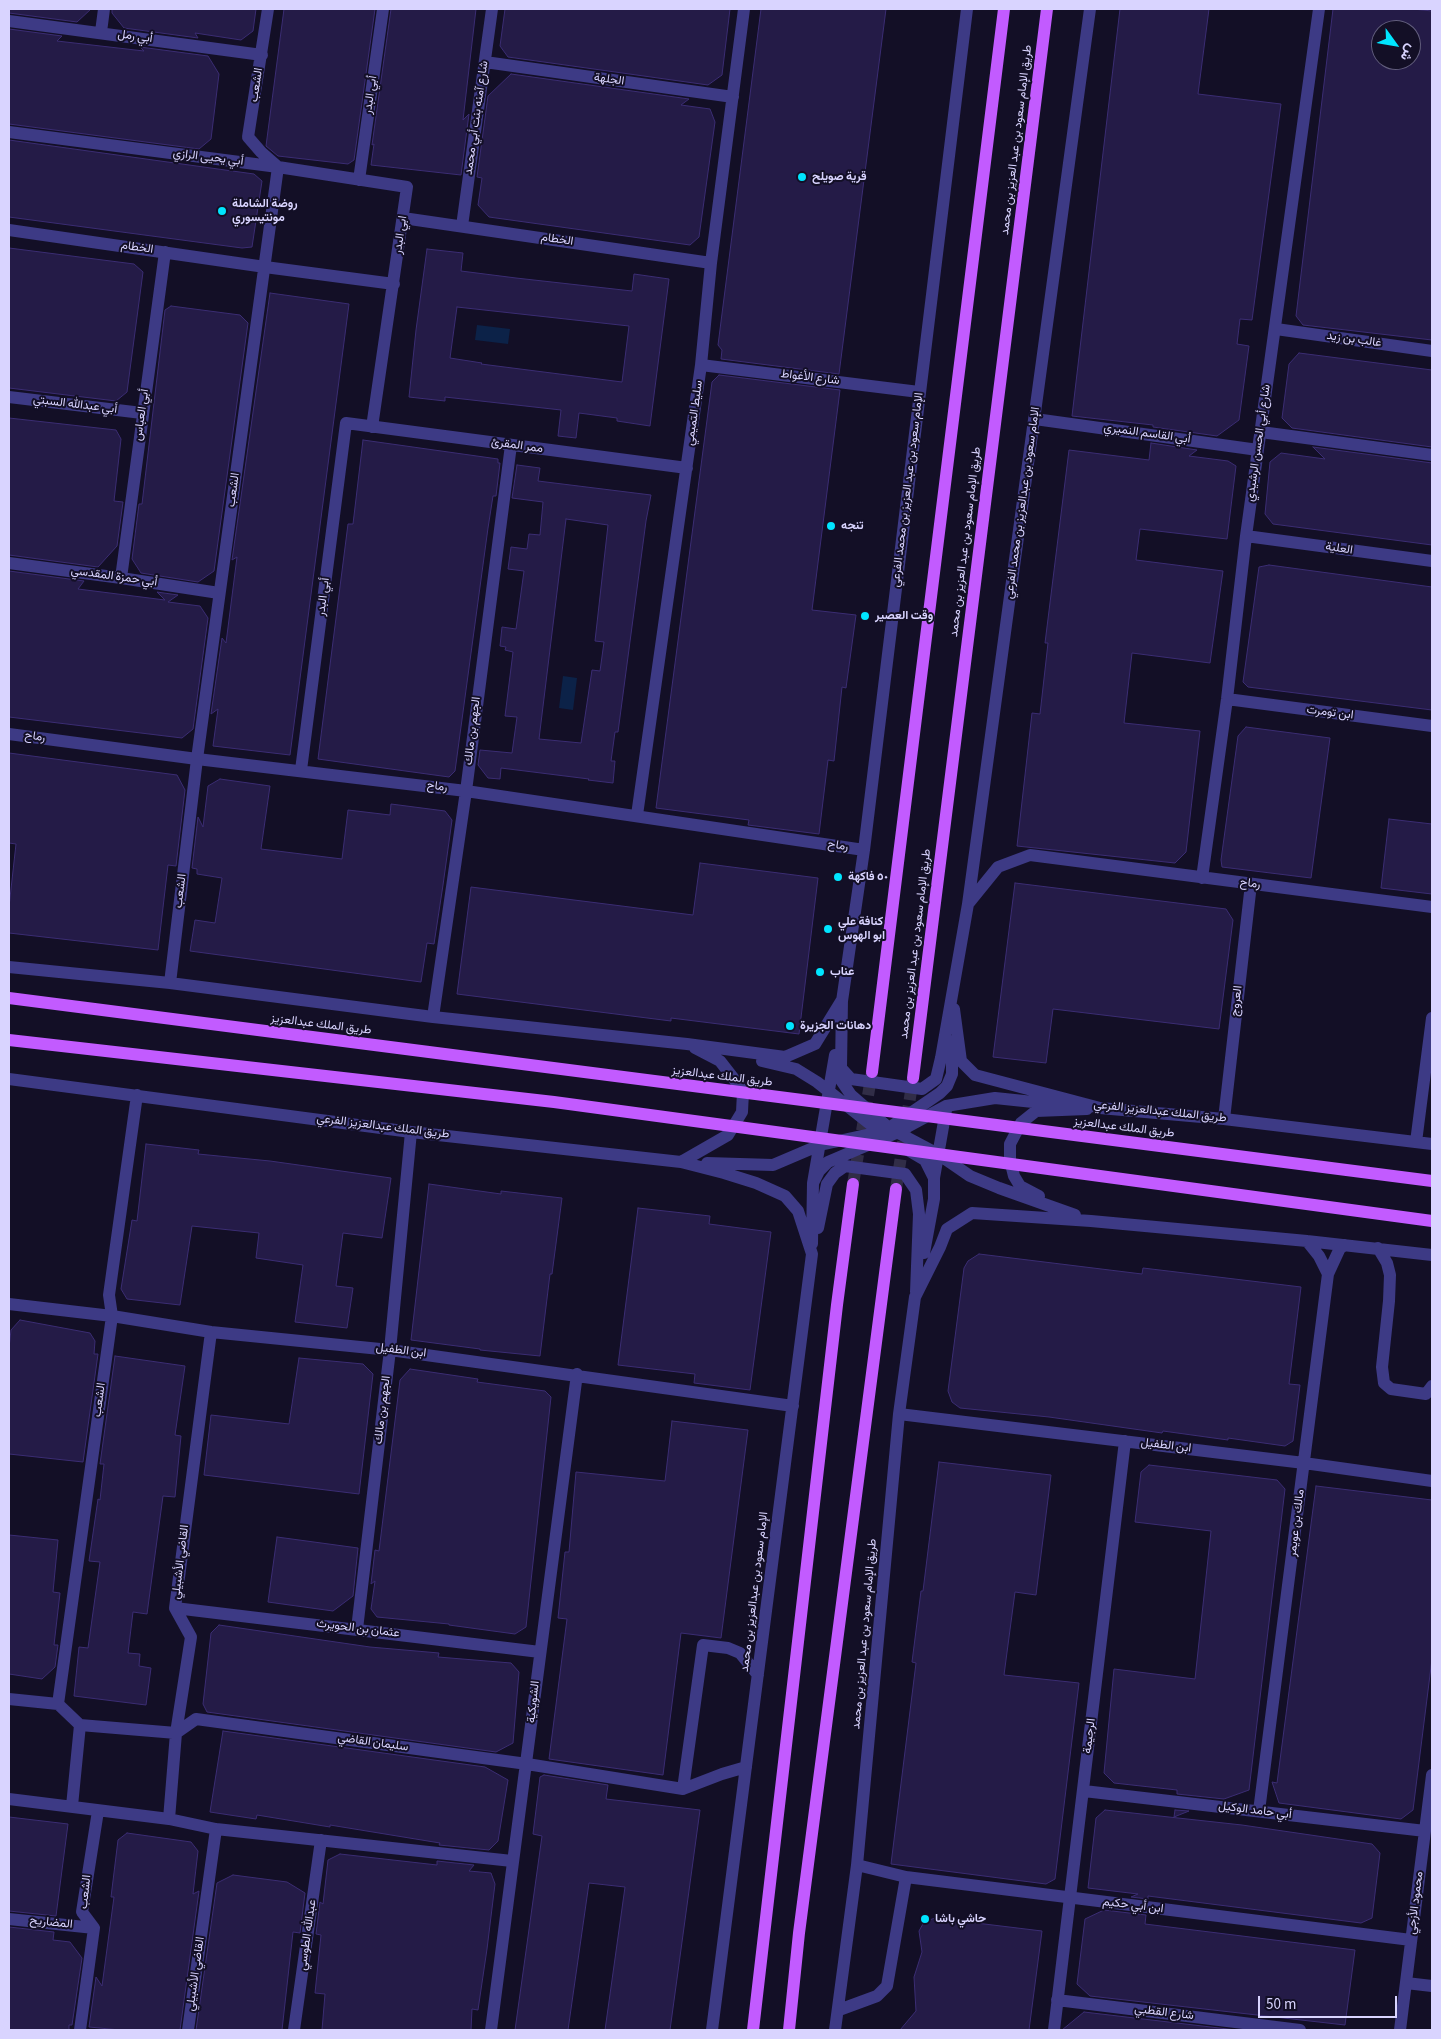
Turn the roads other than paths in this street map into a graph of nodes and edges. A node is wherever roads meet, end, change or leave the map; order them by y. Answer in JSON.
{"nodes":[{"id":1,"x":104,"y":9,"type":"edge"},
{"id":2,"x":268,"y":9,"type":"edge"},
{"id":3,"x":383,"y":9,"type":"edge"},
{"id":4,"x":492,"y":9,"type":"edge"},
{"id":5,"x":744,"y":9,"type":"edge"},
{"id":6,"x":967,"y":9,"type":"edge"},
{"id":7,"x":1004,"y":9,"type":"edge"},
{"id":8,"x":1047,"y":9,"type":"edge"},
{"id":9,"x":1090,"y":9,"type":"edge"},
{"id":10,"x":1319,"y":9,"type":"edge"},
{"id":11,"x":9,"y":21,"type":"edge"},
{"id":12,"x":101,"y":32,"type":"junction"},
{"id":13,"x":262,"y":55,"type":"junction"},
{"id":14,"x":485,"y":62,"type":"junction"},
{"id":15,"x":733,"y":97,"type":"junction"},
{"id":16,"x":9,"y":132,"type":"edge"},
{"id":17,"x":278,"y":167,"type":"junction"},
{"id":18,"x":359,"y":180,"type":"junction"},
{"id":19,"x":407,"y":187,"type":"joint"},
{"id":20,"x":403,"y":218,"type":"junction"},
{"id":21,"x":462,"y":226,"type":"junction"},
{"id":22,"x":9,"y":230,"type":"edge"},
{"id":23,"x":165,"y":252,"type":"junction"},
{"id":24,"x":711,"y":263,"type":"junction"},
{"id":25,"x":265,"y":267,"type":"junction"},
{"id":26,"x":394,"y":284,"type":"junction"},
{"id":27,"x":1276,"y":329,"type":"junction"},
{"id":28,"x":1432,"y":352,"type":"edge"},
{"id":29,"x":702,"y":365,"type":"junction"},
{"id":30,"x":919,"y":392,"type":"junction"},
{"id":31,"x":9,"y":397,"type":"edge"},
{"id":32,"x":142,"y":413,"type":"junction"},
{"id":33,"x":1035,"y":419,"type":"junction"},
{"id":34,"x":346,"y":423,"type":"joint"},
{"id":35,"x":372,"y":427,"type":"junction"},
{"id":36,"x":1261,"y":432,"type":"junction"},
{"id":37,"x":511,"y":445,"type":"junction"},
{"id":38,"x":1258,"y":450,"type":"junction"},
{"id":39,"x":1432,"y":455,"type":"edge"},
{"id":40,"x":687,"y":468,"type":"junction"},
{"id":41,"x":1246,"y":536,"type":"junction"},
{"id":42,"x":1432,"y":561,"type":"edge"},
{"id":43,"x":9,"y":563,"type":"edge"},
{"id":44,"x":121,"y":578,"type":"junction"},
{"id":45,"x":219,"y":593,"type":"junction"},
{"id":46,"x":1227,"y":699,"type":"junction"},
{"id":47,"x":1432,"y":726,"type":"edge"},
{"id":48,"x":9,"y":734,"type":"edge"},
{"id":49,"x":197,"y":759,"type":"junction"},
{"id":50,"x":301,"y":770,"type":"junction"},
{"id":51,"x":466,"y":791,"type":"junction"},
{"id":52,"x":638,"y":815,"type":"junction"},
{"id":53,"x":864,"y":850,"type":"junction"},
{"id":54,"x":1202,"y":878,"type":"junction"},
{"id":55,"x":1251,"y":884,"type":"junction"},
{"id":56,"x":968,"y":904,"type":"junction"},
{"id":57,"x":1432,"y":906,"type":"edge"},
{"id":58,"x":9,"y":966,"type":"edge"},
{"id":59,"x":170,"y":983,"type":"junction"},
{"id":60,"x":952,"y":996,"type":"junction"},
{"id":61,"x":9,"y":998,"type":"edge"},
{"id":62,"x":842,"y":1000,"type":"junction"},
{"id":63,"x":432,"y":1017,"type":"junction"},
{"id":64,"x":1432,"y":1018,"type":"edge"},
{"id":65,"x":9,"y":1040,"type":"edge"},
{"id":66,"x":687,"y":1044,"type":"junction"},
{"id":67,"x":834,"y":1070,"type":"junction"},
{"id":68,"x":872,"y":1072,"type":"tunnel mouth"},
{"id":69,"x":952,"y":1074,"type":"junction"},
{"id":70,"x":913,"y":1078,"type":"tunnel mouth"},
{"id":71,"x":9,"y":1079,"type":"edge"},
{"id":72,"x":829,"y":1091,"type":"junction"},
{"id":73,"x":137,"y":1095,"type":"junction"},
{"id":74,"x":946,"y":1106,"type":"junction"},
{"id":75,"x":1100,"y":1108,"type":"junction"},
{"id":76,"x":1224,"y":1119,"type":"junction"},
{"id":77,"x":411,"y":1132,"type":"junction"},
{"id":78,"x":888,"y":1132,"type":"junction"},
{"id":79,"x":1416,"y":1142,"type":"junction"},
{"id":80,"x":1432,"y":1144,"type":"edge"},
{"id":81,"x":820,"y":1145,"type":"junction"},
{"id":82,"x":938,"y":1154,"type":"junction"},
{"id":83,"x":681,"y":1162,"type":"junction"},
{"id":84,"x":934,"y":1178,"type":"junction"},
{"id":85,"x":1432,"y":1181,"type":"edge"},
{"id":86,"x":756,"y":1183,"type":"joint"},
{"id":87,"x":813,"y":1183,"type":"junction"},
{"id":88,"x":853,"y":1184,"type":"tunnel mouth"},
{"id":89,"x":896,"y":1190,"type":"tunnel mouth"},
{"id":90,"x":1091,"y":1221,"type":"junction"},
{"id":91,"x":1432,"y":1221,"type":"edge"},
{"id":92,"x":1307,"y":1241,"type":"junction"},
{"id":93,"x":1345,"y":1245,"type":"junction"},
{"id":94,"x":1378,"y":1248,"type":"junction"},
{"id":95,"x":812,"y":1254,"type":"junction"},
{"id":96,"x":1432,"y":1255,"type":"edge"},
{"id":97,"x":1328,"y":1274,"type":"junction"},
{"id":98,"x":915,"y":1297,"type":"junction"},
{"id":99,"x":9,"y":1304,"type":"edge"},
{"id":100,"x":112,"y":1316,"type":"junction"},
{"id":101,"x":211,"y":1332,"type":"junction"},
{"id":102,"x":390,"y":1350,"type":"junction"},
{"id":103,"x":577,"y":1374,"type":"junction"},
{"id":104,"x":1432,"y":1386,"type":"edge"},
{"id":105,"x":792,"y":1406,"type":"junction"},
{"id":106,"x":899,"y":1414,"type":"junction"},
{"id":107,"x":1125,"y":1441,"type":"junction"},
{"id":108,"x":1304,"y":1463,"type":"junction"},
{"id":109,"x":1432,"y":1480,"type":"edge"},
{"id":110,"x":175,"y":1608,"type":"junction"},
{"id":111,"x":357,"y":1629,"type":"junction"},
{"id":112,"x":540,"y":1652,"type":"junction"},
{"id":113,"x":758,"y":1675,"type":"junction"},
{"id":114,"x":9,"y":1699,"type":"edge"},
{"id":115,"x":58,"y":1704,"type":"junction"},
{"id":116,"x":80,"y":1725,"type":"junction"},
{"id":117,"x":176,"y":1733,"type":"junction"},
{"id":118,"x":527,"y":1764,"type":"junction"},
{"id":119,"x":746,"y":1767,"type":"junction"},
{"id":120,"x":1432,"y":1776,"type":"edge"},
{"id":121,"x":683,"y":1788,"type":"junction"},
{"id":122,"x":1084,"y":1791,"type":"junction"},
{"id":123,"x":9,"y":1799,"type":"edge"},
{"id":124,"x":72,"y":1806,"type":"junction"},
{"id":125,"x":98,"y":1811,"type":"junction"},
{"id":126,"x":1259,"y":1811,"type":"junction"},
{"id":127,"x":169,"y":1819,"type":"junction"},
{"id":128,"x":216,"y":1829,"type":"junction"},
{"id":129,"x":1425,"y":1831,"type":"junction"},
{"id":130,"x":321,"y":1840,"type":"junction"},
{"id":131,"x":512,"y":1861,"type":"junction"},
{"id":132,"x":857,"y":1865,"type":"junction"},
{"id":133,"x":906,"y":1877,"type":"junction"},
{"id":134,"x":1070,"y":1899,"type":"junction"},
{"id":135,"x":9,"y":1919,"type":"edge"},
{"id":136,"x":94,"y":1928,"type":"junction"},
{"id":137,"x":1411,"y":1940,"type":"junction"},
{"id":138,"x":1406,"y":1983,"type":"junction"},
{"id":139,"x":1432,"y":1986,"type":"edge"},
{"id":140,"x":1058,"y":2000,"type":"junction"},
{"id":141,"x":839,"y":2010,"type":"junction"},
{"id":142,"x":80,"y":2030,"type":"edge"},
{"id":143,"x":188,"y":2030,"type":"edge"},
{"id":144,"x":294,"y":2030,"type":"edge"},
{"id":145,"x":491,"y":2030,"type":"edge"},
{"id":146,"x":712,"y":2030,"type":"edge"},
{"id":147,"x":752,"y":2030,"type":"edge"},
{"id":148,"x":789,"y":2030,"type":"edge"},
{"id":149,"x":835,"y":2030,"type":"edge"},
{"id":150,"x":1054,"y":2030,"type":"edge"},
{"id":151,"x":1300,"y":2030,"type":"edge"},
{"id":152,"x":1400,"y":2030,"type":"edge"}],
"edges":[{"from":1,"to":12,"type":"street"},
{"from":2,"to":13,"type":"street","name":"الشعب"},
{"from":3,"to":18,"type":"street","name":"أبي البدر"},
{"from":4,"to":14,"type":"street","name":"شارع آمنه بنت أبي محمد"},
{"from":5,"to":15,"type":"street","name":"سليط التميمي"},
{"from":6,"to":30,"type":"street","name":"الإمام سعود بن عبد العزيز بن محمد الفرعي"},
{"from":7,"to":68,"type":"main road"},
{"from":8,"to":70,"type":"main road","name":"طريق الإمام سعود بن عبد العزيز بن محمد"},
{"from":9,"to":33,"type":"street","name":"الإمام سعود بن عبدالعزيز بن محمد الفرعي"},
{"from":10,"to":27,"type":"street","name":"شارع أبي الحسن الرشيدي"},
{"from":11,"to":12,"type":"street","name":"أبي رمل"},
{"from":12,"to":13,"type":"street","name":"أبي رمل"},
{"from":13,"to":17,"type":"street","name":"الشعب"},
{"from":14,"to":15,"type":"street","name":"الجلهة"},
{"from":14,"to":21,"type":"street","name":"شارع آمنه بنت أبي محمد"},
{"from":15,"to":24,"type":"street","name":"سليط التميمي"},
{"from":16,"to":17,"type":"street","name":"أبي يحيى الرازي"},
{"from":17,"to":18,"type":"street","name":"أبي يحيى الرازي"},
{"from":17,"to":25,"type":"street","name":"الشعب"},
{"from":18,"to":19,"type":"street","name":"أبي يحيى الرازي"},
{"from":19,"to":20,"type":"street","name":"ابي البدر"},
{"from":20,"to":21,"type":"street","name":"الخطام"},
{"from":20,"to":26,"type":"street","name":"ابي البدر"},
{"from":21,"to":24,"type":"street","name":"الخطام"},
{"from":22,"to":23,"type":"street","name":"الخطام"},
{"from":23,"to":25,"type":"street","name":"الخطام"},
{"from":23,"to":32,"type":"street","name":"أبي العباس"},
{"from":24,"to":29,"type":"street","name":"سليط التميمي"},
{"from":25,"to":26,"type":"street","name":"الخطام"},
{"from":25,"to":45,"type":"street","name":"الشعب"},
{"from":26,"to":35,"type":"street"},
{"from":27,"to":28,"type":"street","name":"غالب بن زيد"},
{"from":27,"to":36,"type":"street","name":"شارع أبي الحسن الرشيدي"},
{"from":29,"to":30,"type":"street","name":"شارع الأغواط"},
{"from":29,"to":40,"type":"street","name":"سليط التميمي"},
{"from":30,"to":53,"type":"street","name":"الإمام سعود بن عبد العزيز بن محمد الفرعي"},
{"from":31,"to":32,"type":"street","name":"أبي عبدالله السبتي"},
{"from":32,"to":44,"type":"street","name":"أبي العباس"},
{"from":33,"to":38,"type":"street","name":"أبي القاسم النميري"},
{"from":33,"to":56,"type":"street","name":"الإمام سعود بن عبدالعزيز بن محمد الفرعي"},
{"from":34,"to":35,"type":"street","name":"ممر المقرئ"},
{"from":34,"to":50,"type":"street","name":"أبي البدر"},
{"from":35,"to":37,"type":"street","name":"ممر المقرئ"},
{"from":36,"to":38,"type":"street","name":"شارع أبي الحسن الرشيدي"},
{"from":36,"to":39,"type":"street"},
{"from":37,"to":40,"type":"street","name":"ممر المقرئ"},
{"from":37,"to":51,"type":"street","name":"الجهم بن مالك"},
{"from":38,"to":41,"type":"street","name":"شارع أبي الحسن الرشيدي"},
{"from":40,"to":52,"type":"street","name":"سليط التميمي"},
{"from":41,"to":42,"type":"street","name":"العلية"},
{"from":41,"to":46,"type":"street","name":"شارع أبي الحسن الرشيدي"},
{"from":43,"to":44,"type":"street","name":"أبي حمزة المقدسي"},
{"from":44,"to":45,"type":"street","name":"أبي حمزة المقدسي"},
{"from":45,"to":49,"type":"street","name":"الشعب"},
{"from":46,"to":47,"type":"street","name":"ابن تومرت"},
{"from":46,"to":54,"type":"street","name":"شارع أبي الحسن الرشيدي"},
{"from":48,"to":49,"type":"street","name":"رماح"},
{"from":49,"to":50,"type":"street","name":"رماح"},
{"from":49,"to":59,"type":"street","name":"الشعب"},
{"from":50,"to":51,"type":"street","name":"رماح"},
{"from":51,"to":52,"type":"street","name":"رماح"},
{"from":51,"to":63,"type":"street","name":"الجهم بن مالك"},
{"from":52,"to":53,"type":"street","name":"رماح"},
{"from":53,"to":62,"type":"street","name":"الإمام سعود بن عبد العزيز بن محمد الفرعي"},
{"from":54,"to":55,"type":"street","name":"رماح"},
{"from":54,"to":56,"type":"street","name":"رماح"},
{"from":55,"to":57,"type":"street","name":"رماح"},
{"from":55,"to":76,"type":"street","name":"العروج"},
{"from":56,"to":60,"type":"street","name":"الإمام سعود بن عبدالعزيز بن محمد الفرعي"},
{"from":58,"to":59,"type":"street"},
{"from":59,"to":63,"type":"street"},
{"from":60,"to":62,"type":"street"},
{"from":60,"to":69,"type":"street"},
{"from":60,"to":75,"type":"street","name":"طريق الملك عبدالعزيز الفرعي"},
{"from":61,"to":85,"type":"main road","name":"طريق الملك عبدالعزيز","bridge":true},
{"from":62,"to":66,"type":"street"},
{"from":62,"to":67,"type":"street"},
{"from":63,"to":66,"type":"street"},
{"from":64,"to":79,"type":"street"},
{"from":65,"to":91,"type":"main road","bridge":true},
{"from":66,"to":72,"type":"street"},
{"from":66,"to":83,"type":"street"},
{"from":67,"to":72,"type":"street"},
{"from":67,"to":78,"type":"street"},
{"from":69,"to":74,"type":"street"},
{"from":69,"to":78,"type":"street"},
{"from":71,"to":73,"type":"street","name":"طريق الملك عبدالعزيز الفرعي"},
{"from":72,"to":78,"type":"street"},
{"from":72,"to":81,"type":"street"},
{"from":73,"to":77,"type":"street","name":"طريق الملك عبدالعزيز الفرعي"},
{"from":73,"to":100,"type":"street","name":"الشعب"},
{"from":74,"to":75,"type":"street"},
{"from":74,"to":78,"type":"street"},
{"from":74,"to":82,"type":"street"},
{"from":75,"to":76,"type":"street","name":"طريق الملك عبدالعزيز الفرعي"},
{"from":75,"to":90,"type":"street"},
{"from":76,"to":79,"type":"street","name":"طريق الملك عبدالعزيز الفرعي"},
{"from":77,"to":83,"type":"street","name":"طريق الملك عبدالعزيز الفرعي"},
{"from":77,"to":102,"type":"street","name":"الجهم بن مالك"},
{"from":78,"to":81,"type":"street"},
{"from":78,"to":82,"type":"street"},
{"from":78,"to":84,"type":"street"},
{"from":78,"to":87,"type":"street"},
{"from":79,"to":80,"type":"street","name":"طريق الملك عبدالعزيز الفرعي"},
{"from":81,"to":83,"type":"street"},
{"from":81,"to":87,"type":"street"},
{"from":82,"to":84,"type":"street"},
{"from":82,"to":90,"type":"street"},
{"from":83,"to":86,"type":"street","name":"طريق الملك عبدالعزيز الفرعي"},
{"from":84,"to":98,"type":"street"},
{"from":86,"to":95,"type":"street","name":"الإمام سعود بن عبدالعزيز بن محمد"},
{"from":87,"to":95,"type":"street"},
{"from":88,"to":147,"type":"main road"},
{"from":89,"to":148,"type":"main road"},
{"from":90,"to":92,"type":"street"},
{"from":90,"to":98,"type":"street","name":"طريق الإمام سعود بن عبد العزيز بن محمد"},
{"from":92,"to":93,"type":"street"},
{"from":92,"to":97,"type":"street"},
{"from":93,"to":94,"type":"street"},
{"from":93,"to":97,"type":"street","name":"مالك بن عويمر"},
{"from":94,"to":96,"type":"street"},
{"from":94,"to":104,"type":"street"},
{"from":95,"to":98,"type":"street"},
{"from":95,"to":105,"type":"street","name":"الإمام سعود بن عبدالعزيز بن محمد"},
{"from":97,"to":108,"type":"street","name":"مالك بن عويمر"},
{"from":98,"to":106,"type":"street","name":"طريق الإمام سعود بن عبد العزيز بن محمد"},
{"from":99,"to":100,"type":"street","name":"ابن الطفيل"},
{"from":100,"to":101,"type":"street","name":"ابن الطفيل"},
{"from":100,"to":115,"type":"street","name":"الشعب"},
{"from":101,"to":102,"type":"street","name":"ابن الطفيل"},
{"from":101,"to":110,"type":"street","name":"القاضي الأشبيلي"},
{"from":102,"to":103,"type":"street","name":"ابن الطفيل"},
{"from":102,"to":111,"type":"street","name":"الجهم بن مالك"},
{"from":103,"to":105,"type":"street","name":"ابن الطفيل"},
{"from":103,"to":112,"type":"street","name":"الشويكية"},
{"from":105,"to":113,"type":"street","name":"الإمام سعود بن عبدالعزيز بن محمد"},
{"from":106,"to":107,"type":"street","name":"ابن الطفيل"},
{"from":106,"to":132,"type":"street","name":"طريق الإمام سعود بن عبد العزيز بن محمد"},
{"from":107,"to":108,"type":"street","name":"ابن الطفيل"},
{"from":107,"to":122,"type":"street","name":"الرجيمة"},
{"from":108,"to":109,"type":"street","name":"ابن الطفيل"},
{"from":108,"to":126,"type":"street","name":"مالك بن عويمر"},
{"from":110,"to":111,"type":"street","name":"عثمان بن الحويرث"},
{"from":110,"to":117,"type":"street","name":"القاضي الأشبيلي"},
{"from":111,"to":112,"type":"street","name":"عثمان بن الحويرث"},
{"from":112,"to":118,"type":"street","name":"الشويكية"},
{"from":113,"to":119,"type":"street","name":"الإمام سعود بن عبدالعزيز بن محمد"},
{"from":113,"to":121,"type":"street"},
{"from":114,"to":115,"type":"street"},
{"from":115,"to":116,"type":"street"},
{"from":116,"to":117,"type":"street"},
{"from":116,"to":124,"type":"street"},
{"from":117,"to":118,"type":"street","name":"سليمان القاضي"},
{"from":117,"to":127,"type":"street","name":"القاضي الأشبيلي"},
{"from":118,"to":121,"type":"street","name":"سليمان القاضي"},
{"from":118,"to":131,"type":"street","name":"الشويكية"},
{"from":119,"to":121,"type":"street","name":"سليمان القاضي"},
{"from":119,"to":146,"type":"street","name":"الإمام سعود بن عبدالعزيز بن محمد"},
{"from":120,"to":129,"type":"street","name":"محمود الأزجي"},
{"from":122,"to":126,"type":"street","name":"أبي حامد الوكيل"},
{"from":122,"to":134,"type":"street","name":"الرجيمة"},
{"from":123,"to":124,"type":"street"},
{"from":124,"to":125,"type":"street"},
{"from":125,"to":127,"type":"street"},
{"from":125,"to":136,"type":"street","name":"الشعب"},
{"from":126,"to":129,"type":"street","name":"أبي حامد الوكيل"},
{"from":127,"to":128,"type":"street"},
{"from":128,"to":130,"type":"street"},
{"from":128,"to":143,"type":"street","name":"القاضي الأشبيلي"},
{"from":129,"to":137,"type":"street","name":"محمود الأزجي"},
{"from":130,"to":131,"type":"street"},
{"from":130,"to":144,"type":"street","name":"عبدالله الطوسي"},
{"from":131,"to":145,"type":"street","name":"الشويكية"},
{"from":132,"to":133,"type":"street","name":"ابن أبي حكيم"},
{"from":132,"to":141,"type":"street","name":"طريق الإمام سعود بن عبد العزيز بن محمد"},
{"from":133,"to":134,"type":"street","name":"ابن أبي حكيم"},
{"from":133,"to":141,"type":"street"},
{"from":134,"to":137,"type":"street","name":"ابن أبي حكيم"},
{"from":134,"to":140,"type":"street","name":"الرجيمة"},
{"from":135,"to":136,"type":"street","name":"المضاريح"},
{"from":136,"to":142,"type":"street","name":"الشعب"},
{"from":137,"to":138,"type":"street","name":"محمود الأزجي"},
{"from":138,"to":139,"type":"street"},
{"from":138,"to":152,"type":"street","name":"محمود الأزجي"},
{"from":140,"to":150,"type":"street","name":"الرجيمة"},
{"from":140,"to":151,"type":"street","name":"شارع القطبي"},
{"from":141,"to":149,"type":"street","name":"طريق الإمام سعود بن عبد العزيز بن محمد"}]}
